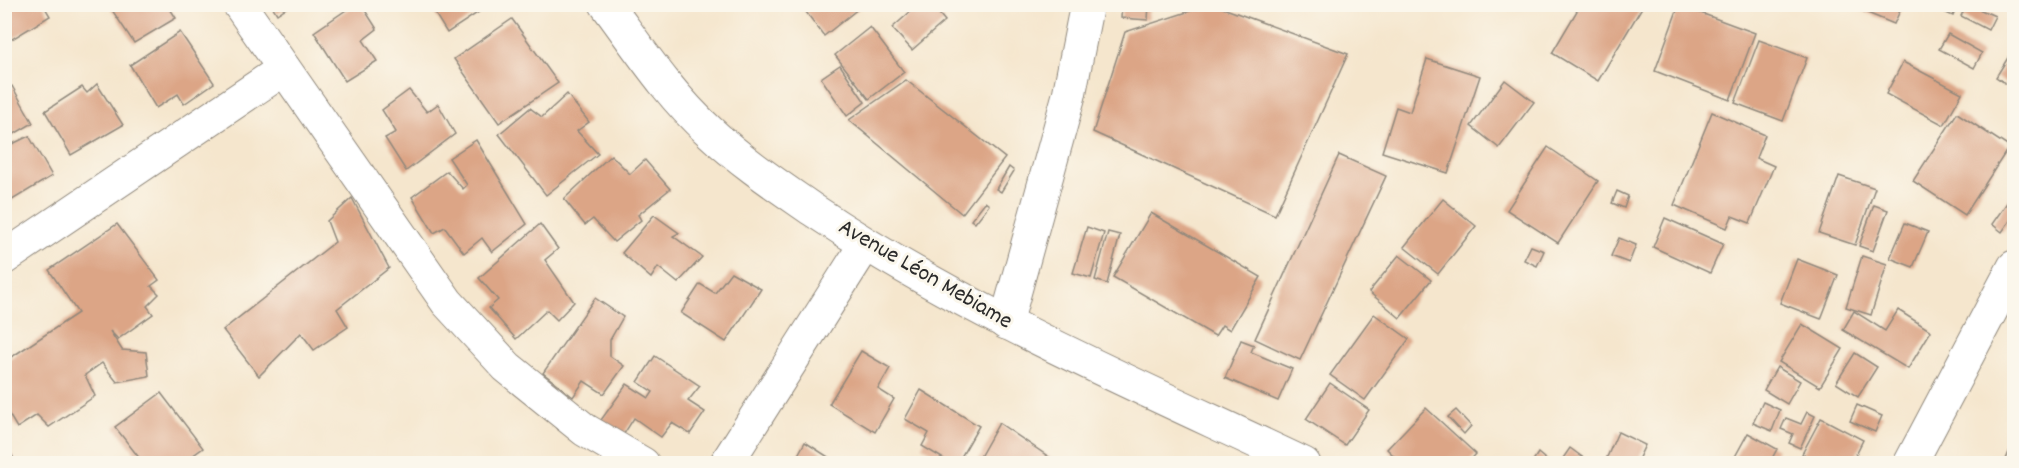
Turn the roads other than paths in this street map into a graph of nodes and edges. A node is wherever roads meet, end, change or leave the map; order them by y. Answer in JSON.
{"nodes":[{"id":1,"x":239,"y":4,"type":"edge"},
{"id":2,"x":606,"y":4,"type":"edge"},
{"id":3,"x":1087,"y":4,"type":"edge"},
{"id":4,"x":284,"y":69,"type":"junction"},
{"id":5,"x":865,"y":245,"type":"junction"},
{"id":6,"x":4,"y":258,"type":"edge"},
{"id":7,"x":2014,"y":267,"type":"edge"},
{"id":8,"x":1006,"y":323,"type":"junction"},
{"id":9,"x":643,"y":464,"type":"edge"},
{"id":10,"x":726,"y":464,"type":"edge"},
{"id":11,"x":1304,"y":464,"type":"edge"},
{"id":12,"x":1910,"y":464,"type":"edge"}],
"edges":[{"from":1,"to":4,"type":"street"},
{"from":2,"to":5,"type":"street","name":"Avenue Léon Mebiame"},
{"from":3,"to":8,"type":"street"},
{"from":4,"to":6,"type":"street"},
{"from":4,"to":9,"type":"street"},
{"from":5,"to":8,"type":"street","name":"Avenue Léon Mebiame"},
{"from":5,"to":10,"type":"street"},
{"from":7,"to":12,"type":"street"},
{"from":8,"to":11,"type":"street","name":"Avenue Léon Mebiame"}]}
